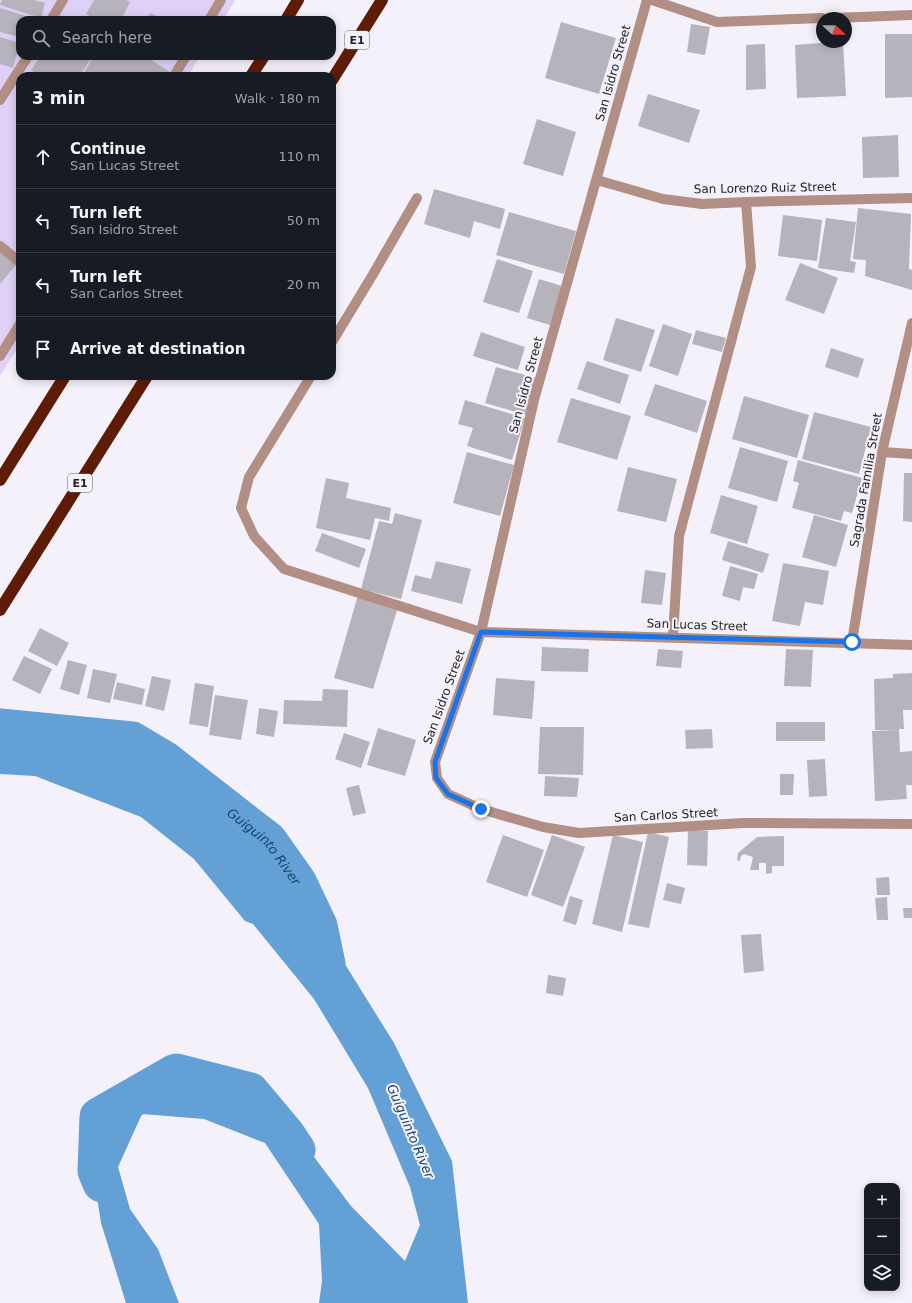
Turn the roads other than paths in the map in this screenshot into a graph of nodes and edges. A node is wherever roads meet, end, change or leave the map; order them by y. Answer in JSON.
{"nodes":[{"id":1,"x":63,"y":0,"type":"edge"},
{"id":2,"x":221,"y":0,"type":"edge"},
{"id":3,"x":298,"y":0,"type":"edge"},
{"id":4,"x":382,"y":0,"type":"edge"},
{"id":5,"x":647,"y":0,"type":"edge"},
{"id":6,"x":652,"y":0,"type":"edge"},
{"id":7,"x":912,"y":15,"type":"edge"},
{"id":8,"x":53,"y":16,"type":"edge"},
{"id":9,"x":211,"y":16,"type":"edge"},
{"id":10,"x":288,"y":16,"type":"edge"},
{"id":11,"x":852,"y":17,"type":"edge"},
{"id":12,"x":816,"y":18,"type":"edge"},
{"id":13,"x":25,"y":60,"type":"edge"},
{"id":14,"x":184,"y":60,"type":"edge"},
{"id":15,"x":261,"y":60,"type":"edge"},
{"id":16,"x":18,"y":72,"type":"edge"},
{"id":17,"x":176,"y":72,"type":"edge"},
{"id":18,"x":254,"y":72,"type":"edge"},
{"id":19,"x":336,"y":74,"type":"edge"},
{"id":20,"x":16,"y":75,"type":"edge"},
{"id":21,"x":0,"y":100,"type":"edge"},
{"id":22,"x":597,"y":180,"type":"junction"},
{"id":23,"x":417,"y":198,"type":"dead end"},
{"id":24,"x":912,"y":198,"type":"edge"},
{"id":25,"x":746,"y":202,"type":"junction"},
{"id":26,"x":0,"y":246,"type":"edge"},
{"id":27,"x":16,"y":259,"type":"edge"},
{"id":28,"x":912,"y":323,"type":"edge"},
{"id":29,"x":16,"y":330,"type":"edge"},
{"id":30,"x":336,"y":335,"type":"edge"},
{"id":31,"x":0,"y":356,"type":"edge"},
{"id":32,"x":62,"y":380,"type":"edge"},
{"id":33,"x":144,"y":380,"type":"edge"},
{"id":34,"x":309,"y":380,"type":"edge"},
{"id":35,"x":882,"y":452,"type":"junction"},
{"id":36,"x":912,"y":454,"type":"edge"},
{"id":37,"x":0,"y":480,"type":"edge"},
{"id":38,"x":0,"y":610,"type":"edge"},
{"id":39,"x":481,"y":632,"type":"junction"},
{"id":40,"x":673,"y":637,"type":"junction"},
{"id":41,"x":852,"y":642,"type":"junction"},
{"id":42,"x":912,"y":645,"type":"edge"},
{"id":43,"x":436,"y":778,"type":"joint"},
{"id":44,"x":912,"y":824,"type":"edge"}],
"edges":[{"from":1,"to":8,"type":"street"},
{"from":2,"to":9,"type":"street"},
{"from":3,"to":10,"type":"highway"},
{"from":4,"to":19,"type":"highway","number":"E1"},
{"from":5,"to":22,"type":"street","name":"San Isidro Street"},
{"from":6,"to":12,"type":"street"},
{"from":7,"to":11,"type":"street"},
{"from":13,"to":16,"type":"street"},
{"from":14,"to":17,"type":"street"},
{"from":15,"to":18,"type":"highway"},
{"from":20,"to":21,"type":"street"},
{"from":22,"to":25,"type":"street","name":"San Lorenzo Ruiz Street"},
{"from":22,"to":39,"type":"street","name":"San Isidro Street"},
{"from":23,"to":30,"type":"street"},
{"from":24,"to":25,"type":"street","name":"San Lorenzo Ruiz Street"},
{"from":25,"to":40,"type":"street"},
{"from":26,"to":27,"type":"street"},
{"from":28,"to":35,"type":"street","name":"Sagrada Familia Street"},
{"from":29,"to":31,"type":"street"},
{"from":32,"to":37,"type":"highway"},
{"from":33,"to":38,"type":"highway","number":"E1"},
{"from":34,"to":39,"type":"street","name":"San Lucas Street"},
{"from":35,"to":36,"type":"street"},
{"from":35,"to":41,"type":"street","name":"Sagrada Familia Street"},
{"from":39,"to":40,"type":"street","name":"San Lucas Street"},
{"from":39,"to":43,"type":"street","name":"San Isidro Street"},
{"from":40,"to":41,"type":"street","name":"San Lucas Street"},
{"from":41,"to":42,"type":"street","name":"San Lucas Street"},
{"from":43,"to":44,"type":"street","name":"San Carlos Street"}]}
